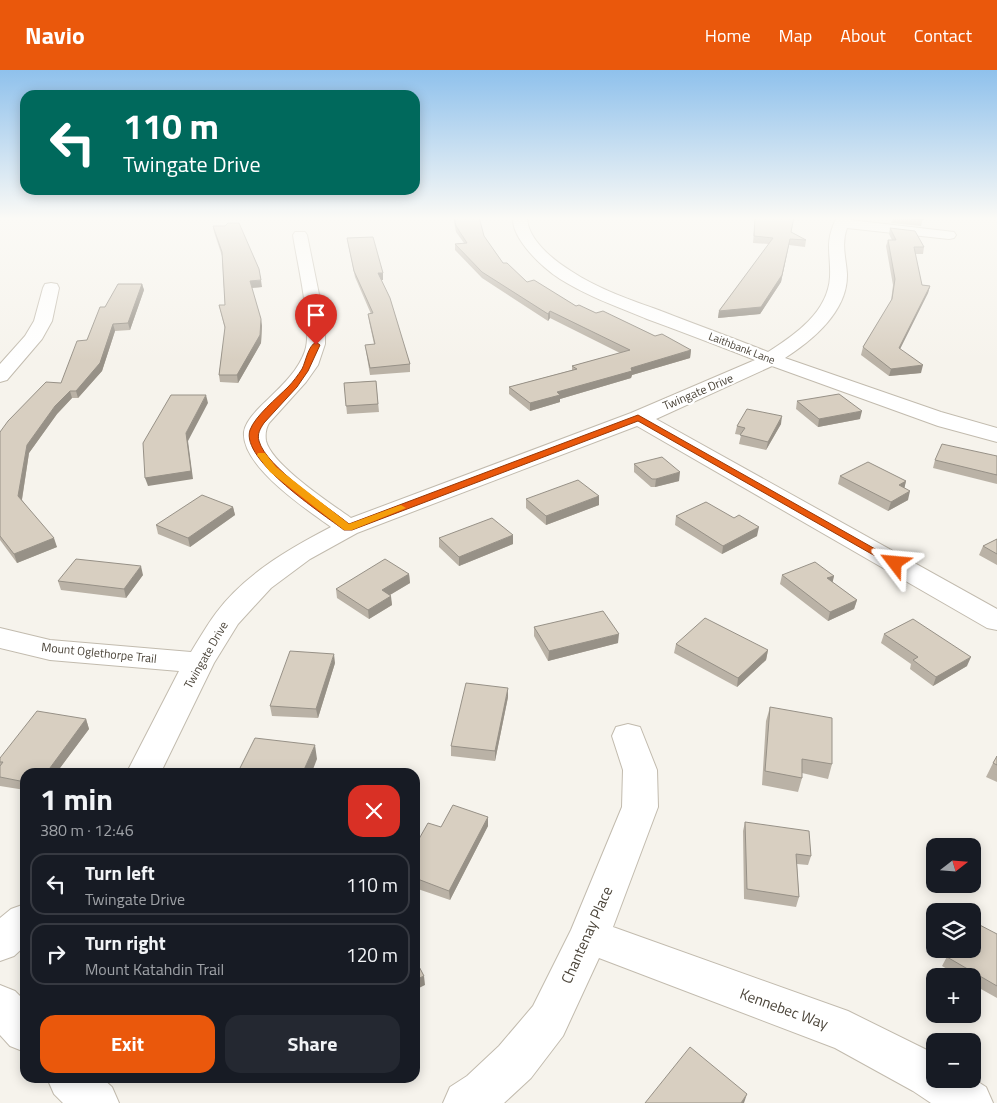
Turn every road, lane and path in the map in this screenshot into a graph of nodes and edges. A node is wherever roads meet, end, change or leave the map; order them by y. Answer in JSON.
{"nodes":[{"id":1,"x":305,"y":265,"type":"edge"},
{"id":2,"x":553,"y":265,"type":"edge"},
{"id":3,"x":837,"y":265,"type":"edge"},
{"id":4,"x":51,"y":288,"type":"dead end"},
{"id":5,"x":770,"y":359,"type":"junction"},
{"id":6,"x":0,"y":376,"type":"edge"},
{"id":7,"x":638,"y":418,"type":"junction"},
{"id":8,"x":997,"y":435,"type":"edge"},
{"id":9,"x":348,"y":528,"type":"junction"},
{"id":10,"x":997,"y":621,"type":"edge"},
{"id":11,"x":0,"y":638,"type":"edge"},
{"id":12,"x":199,"y":662,"type":"junction"},
{"id":13,"x":628,"y":736,"type":"dead end"},
{"id":14,"x":146,"y":768,"type":"edge"},
{"id":15,"x":20,"y":925,"type":"edge"},
{"id":16,"x":588,"y":936,"type":"junction"},
{"id":17,"x":0,"y":943,"type":"edge"},
{"id":18,"x":0,"y":1005,"type":"edge"},
{"id":19,"x":20,"y":1026,"type":"edge"},
{"id":20,"x":75,"y":1083,"type":"edge"},
{"id":21,"x":96,"y":1103,"type":"edge"},
{"id":22,"x":466,"y":1103,"type":"edge"},
{"id":23,"x":970,"y":1103,"type":"edge"}],
"edges":[{"from":1,"to":9,"type":"street"},
{"from":2,"to":5,"type":"street","name":"Laithbank Lane"},
{"from":3,"to":5,"type":"street","name":"Twingate Drive"},
{"from":4,"to":6,"type":"street"},
{"from":5,"to":7,"type":"street","name":"Twingate Drive"},
{"from":5,"to":8,"type":"street","name":"Laithbank Lane"},
{"from":7,"to":9,"type":"street","name":"Twingate Drive"},
{"from":7,"to":10,"type":"street"},
{"from":9,"to":12,"type":"street","name":"Twingate Drive"},
{"from":11,"to":12,"type":"street","name":"Mount Oglethorpe Trail"},
{"from":12,"to":14,"type":"street","name":"Twingate Drive"},
{"from":13,"to":16,"type":"street","name":"Chantenay Place"},
{"from":15,"to":17,"type":"street"},
{"from":16,"to":22,"type":"street","name":"Chantenay Place"},
{"from":16,"to":23,"type":"street","name":"Kennebec Way"},
{"from":18,"to":19,"type":"street"},
{"from":20,"to":21,"type":"street"}]}
